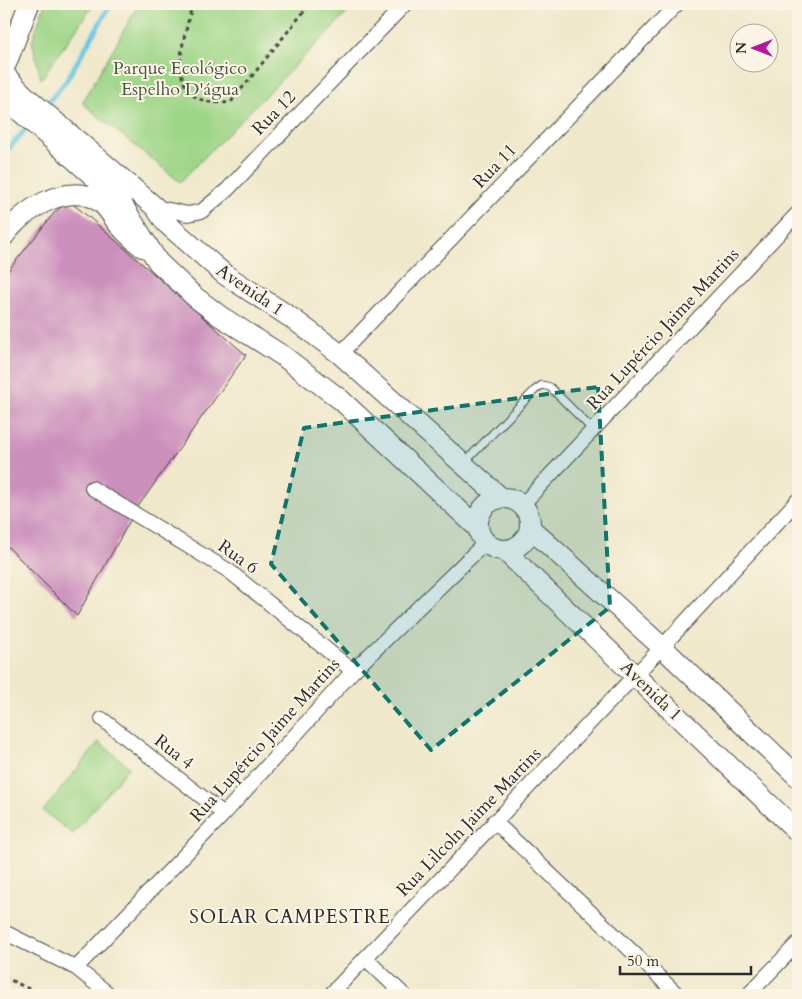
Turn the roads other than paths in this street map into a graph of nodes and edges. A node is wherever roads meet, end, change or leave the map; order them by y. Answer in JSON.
{"nodes":[{"id":1,"x":29,"y":4,"type":"edge"},
{"id":2,"x":405,"y":4,"type":"edge"},
{"id":3,"x":676,"y":4,"type":"edge"},
{"id":4,"x":5,"y":71,"type":"edge"},
{"id":5,"x":14,"y":102,"type":"edge"},
{"id":6,"x":62,"y":138,"type":"junction"},
{"id":7,"x":155,"y":207,"type":"junction"},
{"id":8,"x":798,"y":213,"type":"edge"},
{"id":9,"x":4,"y":236,"type":"edge"},
{"id":10,"x":158,"y":262,"type":"junction"},
{"id":11,"x":340,"y":354,"type":"junction"},
{"id":12,"x":593,"y":430,"type":"junction"},
{"id":13,"x":464,"y":463,"type":"junction"},
{"id":14,"x":92,"y":488,"type":"dead end"},
{"id":15,"x":501,"y":498,"type":"junction"},
{"id":16,"x":798,"y":500,"type":"edge"},
{"id":17,"x":522,"y":505,"type":"junction"},
{"id":18,"x":530,"y":528,"type":"junction"},
{"id":19,"x":489,"y":540,"type":"junction"},
{"id":20,"x":662,"y":647,"type":"junction"},
{"id":21,"x":353,"y":671,"type":"junction"},
{"id":22,"x":635,"y":675,"type":"junction"},
{"id":23,"x":102,"y":719,"type":"dead end"},
{"id":24,"x":798,"y":777,"type":"edge"},
{"id":25,"x":224,"y":814,"type":"junction"},
{"id":26,"x":494,"y":821,"type":"junction"},
{"id":27,"x":798,"y":832,"type":"edge"},
{"id":28,"x":4,"y":932,"type":"edge"},
{"id":29,"x":798,"y":943,"type":"edge"},
{"id":30,"x":365,"y":958,"type":"junction"},
{"id":31,"x":76,"y":968,"type":"junction"},
{"id":32,"x":110,"y":995,"type":"edge"},
{"id":33,"x":330,"y":995,"type":"edge"},
{"id":34,"x":404,"y":995,"type":"edge"},
{"id":35,"x":678,"y":995,"type":"edge"},
{"id":36,"x":748,"y":995,"type":"edge"}],
"edges":[{"from":1,"to":4,"type":"street"},
{"from":2,"to":7,"type":"street","name":"Rua 12"},
{"from":3,"to":11,"type":"street","name":"Rua 11"},
{"from":4,"to":5,"type":"street","name":"Avenida 1"},
{"from":5,"to":6,"type":"street","name":"Avenida 1"},
{"from":6,"to":7,"type":"street","name":"Avenida 1"},
{"from":6,"to":10,"type":"street","name":"Avenida 1"},
{"from":7,"to":11,"type":"street","name":"Avenida 1"},
{"from":8,"to":12,"type":"street","name":"Rua Lupércio Jaime Martins"},
{"from":9,"to":10,"type":"street"},
{"from":10,"to":19,"type":"street","name":"Avenida 1"},
{"from":11,"to":13,"type":"street","name":"Avenida 1"},
{"from":12,"to":13,"type":"lane"},
{"from":12,"to":17,"type":"street","name":"Rua Lupércio Jaime Martins"},
{"from":13,"to":15,"type":"street","name":"Avenida 1"},
{"from":14,"to":21,"type":"street","name":"Rua 6"},
{"from":15,"to":17,"type":"street"},
{"from":15,"to":19,"type":"street"},
{"from":16,"to":20,"type":"street"},
{"from":17,"to":18,"type":"street"},
{"from":18,"to":19,"type":"street"},
{"from":18,"to":20,"type":"street"},
{"from":19,"to":21,"type":"street","name":"Rua Lupércio Jaime Martins"},
{"from":19,"to":22,"type":"street","name":"Avenida 1"},
{"from":20,"to":22,"type":"street","name":"Rua Lilcoln Jaime Martins"},
{"from":20,"to":24,"type":"street"},
{"from":21,"to":25,"type":"street","name":"Rua Lupércio Jaime Martins"},
{"from":22,"to":26,"type":"street","name":"Rua Lilcoln Jaime Martins"},
{"from":22,"to":27,"type":"street","name":"Avenida 1"},
{"from":23,"to":25,"type":"street","name":"Rua 4"},
{"from":25,"to":31,"type":"street","name":"Rua Lupércio Jaime Martins"},
{"from":26,"to":30,"type":"street","name":"Rua Lilcoln Jaime Martins"},
{"from":26,"to":35,"type":"street"},
{"from":28,"to":31,"type":"street"},
{"from":29,"to":36,"type":"street"},
{"from":30,"to":33,"type":"street","name":"Rua Lilcoln Jaime Martins"},
{"from":30,"to":34,"type":"street"},
{"from":31,"to":32,"type":"street"}]}
